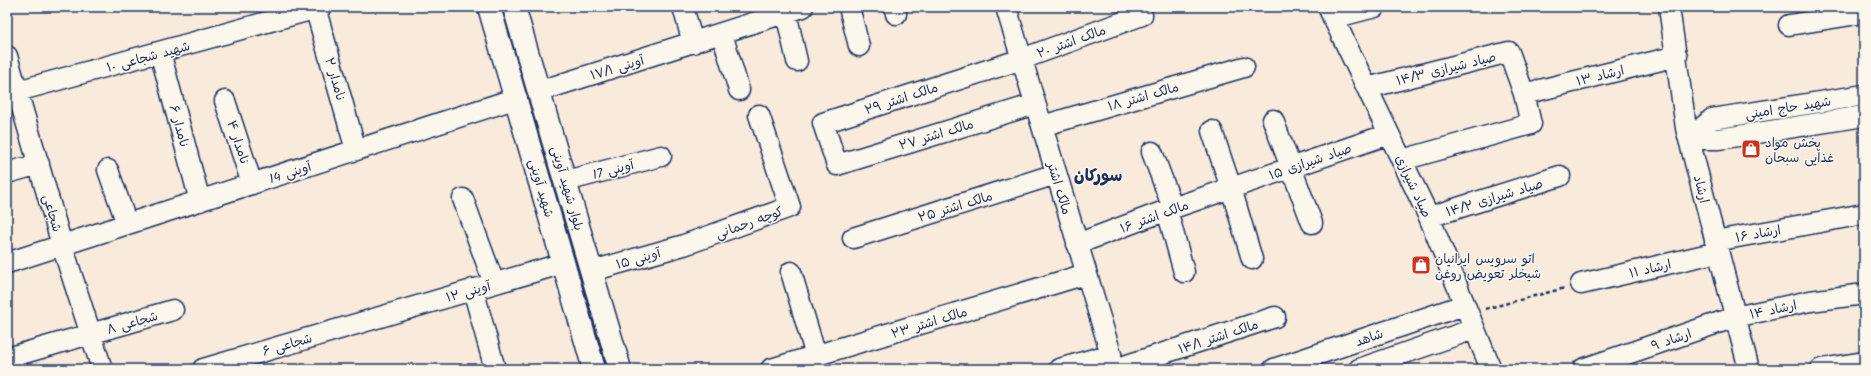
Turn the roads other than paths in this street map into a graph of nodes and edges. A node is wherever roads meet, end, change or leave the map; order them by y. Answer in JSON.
{"nodes":[{"id":1,"x":317,"y":7,"type":"edge"},
{"id":2,"x":489,"y":7,"type":"edge"},
{"id":3,"x":514,"y":7,"type":"edge"},
{"id":4,"x":683,"y":7,"type":"edge"},
{"id":5,"x":849,"y":7,"type":"edge"},
{"id":6,"x":1006,"y":7,"type":"edge"},
{"id":7,"x":1375,"y":7,"type":"edge"},
{"id":8,"x":1674,"y":8,"type":"edge"},
{"id":9,"x":795,"y":10,"type":"edge"},
{"id":10,"x":1330,"y":12,"type":"edge"},
{"id":11,"x":1864,"y":13,"type":"edge"},
{"id":12,"x":761,"y":14,"type":"edge"},
{"id":13,"x":1142,"y":15,"type":"dead end"},
{"id":14,"x":1789,"y":25,"type":"dead end"},
{"id":15,"x":722,"y":34,"type":"junction"},
{"id":16,"x":693,"y":43,"type":"junction"},
{"id":17,"x":859,"y":46,"type":"dead end"},
{"id":18,"x":160,"y":52,"type":"junction"},
{"id":19,"x":7,"y":56,"type":"edge"},
{"id":20,"x":1676,"y":56,"type":"junction"},
{"id":21,"x":1022,"y":58,"type":"junction"},
{"id":22,"x":797,"y":61,"type":"dead end"},
{"id":23,"x":1244,"y":67,"type":"dead end"},
{"id":24,"x":1367,"y":88,"type":"junction"},
{"id":25,"x":739,"y":90,"type":"dead end"},
{"id":26,"x":540,"y":91,"type":"junction"},
{"id":27,"x":12,"y":93,"type":"edge"},
{"id":28,"x":1524,"y":94,"type":"junction"},
{"id":29,"x":1864,"y":95,"type":"edge"},
{"id":30,"x":517,"y":98,"type":"junction"},
{"id":31,"x":226,"y":101,"type":"dead end"},
{"id":32,"x":1035,"y":104,"type":"junction"},
{"id":33,"x":759,"y":115,"type":"dead end"},
{"id":34,"x":1864,"y":116,"type":"edge"},
{"id":35,"x":1273,"y":120,"type":"dead end"},
{"id":36,"x":1042,"y":126,"type":"junction"},
{"id":37,"x":1212,"y":131,"type":"dead end"},
{"id":38,"x":1389,"y":134,"type":"junction"},
{"id":39,"x":1689,"y":139,"type":"junction"},
{"id":40,"x":356,"y":150,"type":"junction"},
{"id":41,"x":1152,"y":152,"type":"dead end"},
{"id":42,"x":661,"y":156,"type":"dead end"},
{"id":43,"x":1402,"y":160,"type":"junction"},
{"id":44,"x":40,"y":164,"type":"junction"},
{"id":45,"x":837,"y":165,"type":"joint"},
{"id":46,"x":1290,"y":168,"type":"junction"},
{"id":47,"x":108,"y":170,"type":"dead end"},
{"id":48,"x":7,"y":173,"type":"edge"},
{"id":49,"x":1056,"y":174,"type":"junction"},
{"id":50,"x":1560,"y":176,"type":"dead end"},
{"id":51,"x":566,"y":181,"type":"junction"},
{"id":52,"x":252,"y":184,"type":"junction"},
{"id":53,"x":1231,"y":188,"type":"junction"},
{"id":54,"x":463,"y":199,"type":"dead end"},
{"id":55,"x":200,"y":200,"type":"junction"},
{"id":56,"x":1170,"y":209,"type":"junction"},
{"id":57,"x":1864,"y":214,"type":"edge"},
{"id":58,"x":1429,"y":217,"type":"junction"},
{"id":59,"x":1312,"y":223,"type":"dead end"},
{"id":60,"x":127,"y":224,"type":"junction"},
{"id":61,"x":853,"y":238,"type":"dead end"},
{"id":62,"x":1077,"y":244,"type":"junction"},
{"id":63,"x":62,"y":245,"type":"junction"},
{"id":64,"x":684,"y":245,"type":"joint"},
{"id":65,"x":1717,"y":246,"type":"junction"},
{"id":66,"x":1252,"y":259,"type":"dead end"},
{"id":67,"x":7,"y":263,"type":"edge"},
{"id":68,"x":564,"y":263,"type":"junction"},
{"id":69,"x":592,"y":271,"type":"junction"},
{"id":70,"x":791,"y":272,"type":"dead end"},
{"id":71,"x":1184,"y":272,"type":"dead end"},
{"id":72,"x":1086,"y":274,"type":"junction"},
{"id":73,"x":494,"y":284,"type":"junction"},
{"id":74,"x":1581,"y":284,"type":"road end"},
{"id":75,"x":473,"y":290,"type":"junction"},
{"id":76,"x":1864,"y":294,"type":"edge"},
{"id":77,"x":172,"y":310,"type":"dead end"},
{"id":78,"x":1469,"y":316,"type":"junction"},
{"id":79,"x":1275,"y":317,"type":"dead end"},
{"id":80,"x":1735,"y":318,"type":"junction"},
{"id":81,"x":372,"y":319,"type":"joint"},
{"id":82,"x":91,"y":333,"type":"junction"},
{"id":83,"x":816,"y":356,"type":"junction"},
{"id":84,"x":7,"y":358,"type":"edge"},
{"id":85,"x":263,"y":360,"type":"edge"},
{"id":86,"x":1864,"y":362,"type":"edge"},
{"id":87,"x":1112,"y":364,"type":"edge"},
{"id":88,"x":1825,"y":368,"type":"edge"},
{"id":89,"x":102,"y":369,"type":"edge"},
{"id":90,"x":203,"y":369,"type":"edge"},
{"id":91,"x":495,"y":369,"type":"edge"},
{"id":92,"x":594,"y":369,"type":"edge"},
{"id":93,"x":620,"y":369,"type":"edge"},
{"id":94,"x":772,"y":369,"type":"edge"},
{"id":95,"x":1059,"y":369,"type":"edge"},
{"id":96,"x":1274,"y":369,"type":"edge"},
{"id":97,"x":1359,"y":369,"type":"edge"},
{"id":98,"x":1491,"y":369,"type":"edge"},
{"id":99,"x":1583,"y":369,"type":"edge"},
{"id":100,"x":1749,"y":369,"type":"edge"}],
"edges":[{"from":1,"to":18,"type":"street","name":"شهید شجاعی ۱۰"},
{"from":1,"to":40,"type":"street","name":"نامدار ۲"},
{"from":2,"to":30,"type":"main road","name":"شهید آوینی"},
{"from":3,"to":26,"type":"main road","name":"بلوار شهید آوینی"},
{"from":4,"to":16,"type":"street"},
{"from":5,"to":17,"type":"street"},
{"from":6,"to":21,"type":"street","name":"مالک اشتر"},
{"from":7,"to":10,"type":"street"},
{"from":8,"to":20,"type":"street","name":"ارشاد"},
{"from":9,"to":12,"type":"street","name":"آوینی ۱۷/۱"},
{"from":9,"to":22,"type":"street"},
{"from":10,"to":24,"type":"street","name":"صیاد شیرازی"},
{"from":11,"to":14,"type":"street"},
{"from":12,"to":15,"type":"street","name":"آوینی ۱۷/۱"},
{"from":13,"to":21,"type":"street","name":"مالک اشتر ۲۰"},
{"from":15,"to":16,"type":"street","name":"آوینی ۱۷/۱"},
{"from":15,"to":25,"type":"street"},
{"from":16,"to":26,"type":"street","name":"آوینی ۱۷/۱"},
{"from":18,"to":27,"type":"street","name":"شهید شجاعی ۱۰"},
{"from":18,"to":55,"type":"street","name":"نامدار ۶"},
{"from":19,"to":27,"type":"street","name":"شجاعی"},
{"from":20,"to":28,"type":"street","name":"ارشاد ۱۳"},
{"from":20,"to":39,"type":"street","name":"ارشاد"},
{"from":21,"to":32,"type":"street","name":"مالک اشتر"},
{"from":21,"to":45,"type":"street","name":"مالک اشتر ۲۹"},
{"from":23,"to":36,"type":"street","name":"مالک اشتر ۱۸"},
{"from":24,"to":28,"type":"street","name":"صیاد شیرازی ۱۴/۳"},
{"from":24,"to":38,"type":"street","name":"صیاد شیرازی"},
{"from":26,"to":51,"type":"main road","name":"بلوار شهید آوینی"},
{"from":27,"to":44,"type":"street","name":"شجاعی"},
{"from":28,"to":43,"type":"street","name":"صیاد شیرازی ۱۴/۳"},
{"from":29,"to":39,"type":"street","name":"شهید حاج امینی"},
{"from":30,"to":40,"type":"street","name":"آوینی 14"},
{"from":30,"to":68,"type":"main road","name":"شهید آوینی"},
{"from":31,"to":52,"type":"street","name":"نامدار ۴"},
{"from":32,"to":36,"type":"street","name":"مالک اشتر"},
{"from":32,"to":45,"type":"street","name":"مالک اشتر ۲۷"},
{"from":33,"to":64,"type":"street","name":"کوچه رحمانی"},
{"from":34,"to":39,"type":"street","name":"شهید حاج امینی"},
{"from":35,"to":46,"type":"street"},
{"from":36,"to":49,"type":"street","name":"مالک اشتر"},
{"from":37,"to":53,"type":"street"},
{"from":38,"to":43,"type":"street","name":"صیاد شیرازی"},
{"from":38,"to":46,"type":"street","name":"صیاد شیرازی ۱۵"},
{"from":39,"to":65,"type":"street","name":"ارشاد"},
{"from":40,"to":52,"type":"street","name":"آوینی 14"},
{"from":41,"to":56,"type":"street"},
{"from":42,"to":51,"type":"street","name":"آوینی 17"},
{"from":43,"to":58,"type":"street","name":"صیاد شیرازی"},
{"from":44,"to":48,"type":"street"},
{"from":44,"to":63,"type":"street","name":"شجاعی"},
{"from":46,"to":53,"type":"street","name":"صیاد شیرازی ۱۵"},
{"from":46,"to":59,"type":"street"},
{"from":47,"to":60,"type":"street"},
{"from":49,"to":61,"type":"street","name":"مالک اشتر ۲۵"},
{"from":49,"to":62,"type":"street","name":"مالک اشتر"},
{"from":50,"to":58,"type":"street","name":"صیاد شیرازی ۱۴/۲"},
{"from":51,"to":69,"type":"main road","name":"بلوار شهید آوینی"},
{"from":52,"to":55,"type":"street","name":"آوینی 14"},
{"from":53,"to":56,"type":"street","name":"مالک اشتر ۱۶"},
{"from":53,"to":66,"type":"street"},
{"from":54,"to":73,"type":"street"},
{"from":55,"to":60,"type":"street","name":"آوینی 14"},
{"from":56,"to":62,"type":"street","name":"مالک اشتر ۱۶"},
{"from":56,"to":71,"type":"street"},
{"from":57,"to":65,"type":"street","name":"ارشاد ۱۶"},
{"from":58,"to":78,"type":"street","name":"صیاد شیرازی"},
{"from":60,"to":63,"type":"street","name":"آوینی 14"},
{"from":62,"to":72,"type":"street","name":"مالک اشتر"},
{"from":63,"to":67,"type":"street","name":"آوینی 14"},
{"from":63,"to":82,"type":"street","name":"شجاعی"},
{"from":64,"to":69,"type":"street","name":"آوینی ۱۵"},
{"from":65,"to":74,"type":"street","name":"ارشاد ۱۱"},
{"from":65,"to":80,"type":"street","name":"ارشاد"},
{"from":68,"to":73,"type":"street","name":"۱۲ آوینی"},
{"from":68,"to":92,"type":"main road","name":"شهید آوینی"},
{"from":69,"to":93,"type":"main road","name":"بلوار شهید آوینی"},
{"from":70,"to":83,"type":"street"},
{"from":72,"to":83,"type":"street","name":"مالک اشتر ۲۳"},
{"from":72,"to":87,"type":"street","name":"مالک اشتر"},
{"from":73,"to":75,"type":"street","name":"۱۲ آوینی"},
{"from":75,"to":81,"type":"street","name":"۱۲ آوینی"},
{"from":75,"to":91,"type":"street"},
{"from":76,"to":80,"type":"street","name":"ارشاد ۱۴"},
{"from":77,"to":82,"type":"street","name":"شجاعی ۸"},
{"from":78,"to":96,"type":"street","name":"شاهد"},
{"from":78,"to":97,"type":"street","name":"شاهد"},
{"from":78,"to":98,"type":"street","name":"صیاد شیرازی"},
{"from":79,"to":87,"type":"street","name":"مالک اشتر ۱۴/۱"},
{"from":80,"to":99,"type":"street","name":"ارشاد ۹"},
{"from":80,"to":100,"type":"street","name":"ارشاد"},
{"from":81,"to":85,"type":"street","name":"شجاعی ۶"},
{"from":82,"to":84,"type":"street","name":"شجاعی ۸"},
{"from":82,"to":89,"type":"street","name":"شجاعی"},
{"from":83,"to":94,"type":"street","name":"مالک اشتر ۲۳"},
{"from":85,"to":90,"type":"street","name":"شجاعی ۶"},
{"from":86,"to":88,"type":"street"},
{"from":87,"to":95,"type":"street","name":"مالک اشتر ۱۴/۱"}]}
